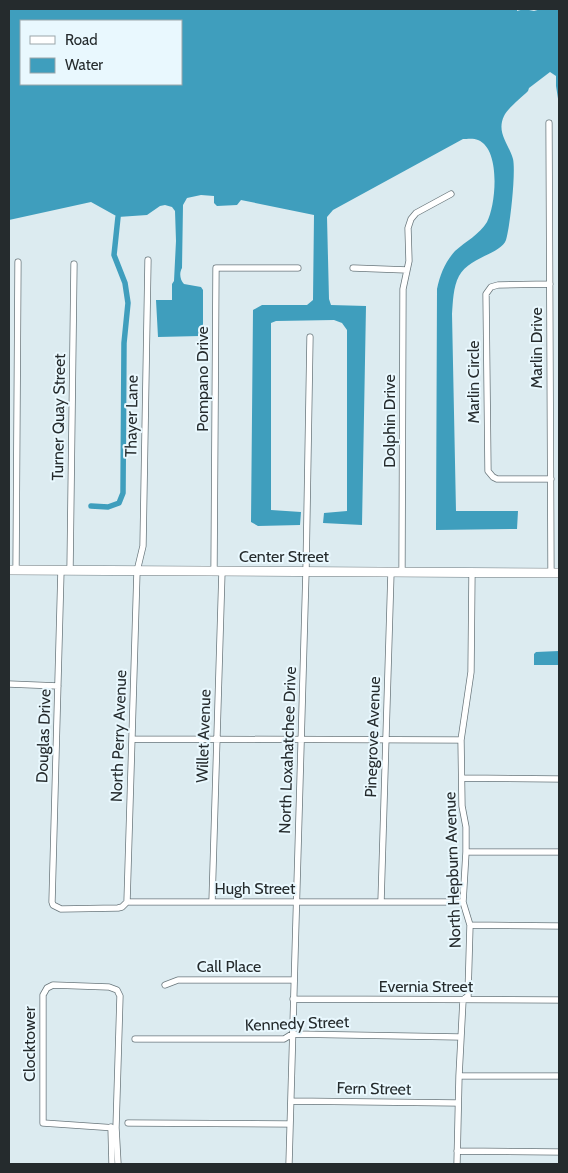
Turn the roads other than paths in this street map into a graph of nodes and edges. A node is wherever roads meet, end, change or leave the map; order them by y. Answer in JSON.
{"nodes":[{"id":1,"x":549,"y":123,"type":"dead end"},
{"id":2,"x":451,"y":194,"type":"dead end"},
{"id":3,"x":148,"y":260,"type":"dead end"},
{"id":4,"x":18,"y":262,"type":"dead end"},
{"id":5,"x":74,"y":264,"type":"dead end"},
{"id":6,"x":298,"y":268,"type":"dead end"},
{"id":7,"x":353,"y":268,"type":"dead end"},
{"id":8,"x":407,"y":270,"type":"junction"},
{"id":9,"x":550,"y":284,"type":"junction"},
{"id":10,"x":310,"y":337,"type":"dead end"},
{"id":11,"x":551,"y":479,"type":"junction"},
{"id":12,"x":12,"y":570,"type":"edge"},
{"id":13,"x":66,"y":570,"type":"junction"},
{"id":14,"x":137,"y":571,"type":"junction"},
{"id":15,"x":218,"y":571,"type":"junction"},
{"id":16,"x":306,"y":572,"type":"junction"},
{"id":17,"x":390,"y":572,"type":"junction"},
{"id":18,"x":402,"y":572,"type":"junction"},
{"id":19,"x":472,"y":572,"type":"junction"},
{"id":20,"x":555,"y":573,"type":"edge"},
{"id":21,"x":9,"y":684,"type":"edge"},
{"id":22,"x":58,"y":686,"type":"junction"},
{"id":23,"x":132,"y":739,"type":"junction"},
{"id":24,"x":217,"y":739,"type":"junction"},
{"id":25,"x":301,"y":739,"type":"junction"},
{"id":26,"x":386,"y":740,"type":"junction"},
{"id":27,"x":461,"y":740,"type":"junction"},
{"id":28,"x":462,"y":778,"type":"junction"},
{"id":29,"x":559,"y":779,"type":"edge"},
{"id":30,"x":466,"y":852,"type":"junction"},
{"id":31,"x":559,"y":852,"type":"edge"},
{"id":32,"x":52,"y":902,"type":"joint"},
{"id":33,"x":128,"y":902,"type":"junction"},
{"id":34,"x":212,"y":902,"type":"junction"},
{"id":35,"x":296,"y":902,"type":"junction"},
{"id":36,"x":381,"y":902,"type":"junction"},
{"id":37,"x":463,"y":902,"type":"junction"},
{"id":38,"x":470,"y":925,"type":"junction"},
{"id":39,"x":559,"y":926,"type":"edge"},
{"id":40,"x":294,"y":980,"type":"junction"},
{"id":41,"x":165,"y":985,"type":"dead end"},
{"id":42,"x":293,"y":999,"type":"junction"},
{"id":43,"x":463,"y":1000,"type":"junction"},
{"id":44,"x":559,"y":1000,"type":"edge"},
{"id":45,"x":292,"y":1034,"type":"junction"},
{"id":46,"x":460,"y":1037,"type":"junction"},
{"id":47,"x":135,"y":1039,"type":"dead end"},
{"id":48,"x":459,"y":1076,"type":"junction"},
{"id":49,"x":559,"y":1076,"type":"edge"},
{"id":50,"x":291,"y":1101,"type":"junction"},
{"id":51,"x":458,"y":1103,"type":"junction"},
{"id":52,"x":128,"y":1123,"type":"dead end"},
{"id":53,"x":290,"y":1124,"type":"junction"},
{"id":54,"x":113,"y":1127,"type":"junction"},
{"id":55,"x":457,"y":1151,"type":"junction"},
{"id":56,"x":559,"y":1152,"type":"edge"},
{"id":57,"x":112,"y":1164,"type":"edge"},
{"id":58,"x":118,"y":1164,"type":"edge"},
{"id":59,"x":289,"y":1164,"type":"edge"},
{"id":60,"x":457,"y":1164,"type":"edge"}],
"edges":[{"from":1,"to":9,"type":"street","name":"Marlin Drive"},
{"from":2,"to":8,"type":"street","name":"Dolphin Drive"},
{"from":3,"to":14,"type":"street","name":"Thayer Lane"},
{"from":4,"to":12,"type":"street"},
{"from":5,"to":13,"type":"street","name":"Turner Quay Street"},
{"from":6,"to":15,"type":"street","name":"Pompano Drive"},
{"from":7,"to":8,"type":"street"},
{"from":8,"to":18,"type":"street","name":"Dolphin Drive"},
{"from":9,"to":11,"type":"street","name":"Marlin Drive"},
{"from":9,"to":11,"type":"street","name":"Marlin Circle"},
{"from":10,"to":16,"type":"street","name":"North Loxahatchee Drive"},
{"from":11,"to":20,"type":"street","name":"Marlin Drive"},
{"from":12,"to":13,"type":"street","name":"Center Street"},
{"from":13,"to":14,"type":"street","name":"Center Street"},
{"from":13,"to":22,"type":"street","name":"Douglas Drive"},
{"from":14,"to":15,"type":"street","name":"Center Street"},
{"from":14,"to":23,"type":"street","name":"North Perry Avenue"},
{"from":15,"to":16,"type":"street","name":"Center Street"},
{"from":15,"to":24,"type":"street","name":"Willet Avenue"},
{"from":16,"to":17,"type":"street","name":"Center Street"},
{"from":16,"to":25,"type":"street","name":"North Loxahatchee Drive"},
{"from":17,"to":18,"type":"street","name":"Center Street"},
{"from":17,"to":26,"type":"street","name":"Pinegrove Avenue"},
{"from":18,"to":19,"type":"street","name":"Center Street"},
{"from":19,"to":20,"type":"street","name":"Center Street"},
{"from":19,"to":27,"type":"street","name":"North Hepburn Avenue"},
{"from":21,"to":22,"type":"street"},
{"from":22,"to":32,"type":"street","name":"Douglas Drive"},
{"from":23,"to":24,"type":"street"},
{"from":23,"to":33,"type":"street","name":"North Perry Avenue"},
{"from":24,"to":25,"type":"street"},
{"from":24,"to":34,"type":"street","name":"Willet Avenue"},
{"from":25,"to":26,"type":"street"},
{"from":25,"to":35,"type":"street","name":"North Loxahatchee Drive"},
{"from":26,"to":27,"type":"street"},
{"from":26,"to":36,"type":"street","name":"Pinegrove Avenue"},
{"from":27,"to":28,"type":"street","name":"North Hepburn Avenue"},
{"from":28,"to":29,"type":"street"},
{"from":28,"to":30,"type":"street","name":"North Hepburn Avenue"},
{"from":30,"to":31,"type":"street"},
{"from":30,"to":37,"type":"street","name":"North Hepburn Avenue"},
{"from":32,"to":33,"type":"street","name":"Hugh Street"},
{"from":33,"to":34,"type":"street","name":"Hugh Street"},
{"from":34,"to":35,"type":"street","name":"Hugh Street"},
{"from":35,"to":36,"type":"street","name":"Hugh Street"},
{"from":35,"to":40,"type":"street","name":"North Loxahatchee Drive"},
{"from":36,"to":37,"type":"street","name":"Hugh Street"},
{"from":37,"to":38,"type":"street","name":"North Hepburn Avenue"},
{"from":38,"to":39,"type":"street"},
{"from":38,"to":43,"type":"street","name":"North Hepburn Avenue"},
{"from":40,"to":41,"type":"street","name":"Call Place"},
{"from":40,"to":42,"type":"street","name":"North Loxahatchee Drive"},
{"from":42,"to":43,"type":"street","name":"Evernia Street"},
{"from":42,"to":45,"type":"street","name":"North Loxahatchee Drive"},
{"from":43,"to":44,"type":"street","name":"Evernia Street"},
{"from":43,"to":46,"type":"street","name":"North Hepburn Avenue"},
{"from":45,"to":46,"type":"street","name":"Kennedy Street"},
{"from":45,"to":47,"type":"street","name":"Kennedy Street"},
{"from":45,"to":50,"type":"street","name":"North Loxahatchee Drive"},
{"from":46,"to":48,"type":"street","name":"North Hepburn Avenue"},
{"from":48,"to":49,"type":"street"},
{"from":48,"to":51,"type":"street","name":"North Hepburn Avenue"},
{"from":50,"to":51,"type":"street","name":"Fern Street"},
{"from":50,"to":53,"type":"street","name":"North Loxahatchee Drive"},
{"from":51,"to":55,"type":"street","name":"North Hepburn Avenue"},
{"from":52,"to":53,"type":"street"},
{"from":53,"to":59,"type":"street","name":"North Loxahatchee Drive"},
{"from":54,"to":54,"type":"street","name":"Clocktower"},
{"from":54,"to":57,"type":"street","name":"Clocktower"},
{"from":54,"to":58,"type":"street","name":"Clocktower"},
{"from":55,"to":56,"type":"street"},
{"from":55,"to":60,"type":"street","name":"North Hepburn Avenue"}]}
